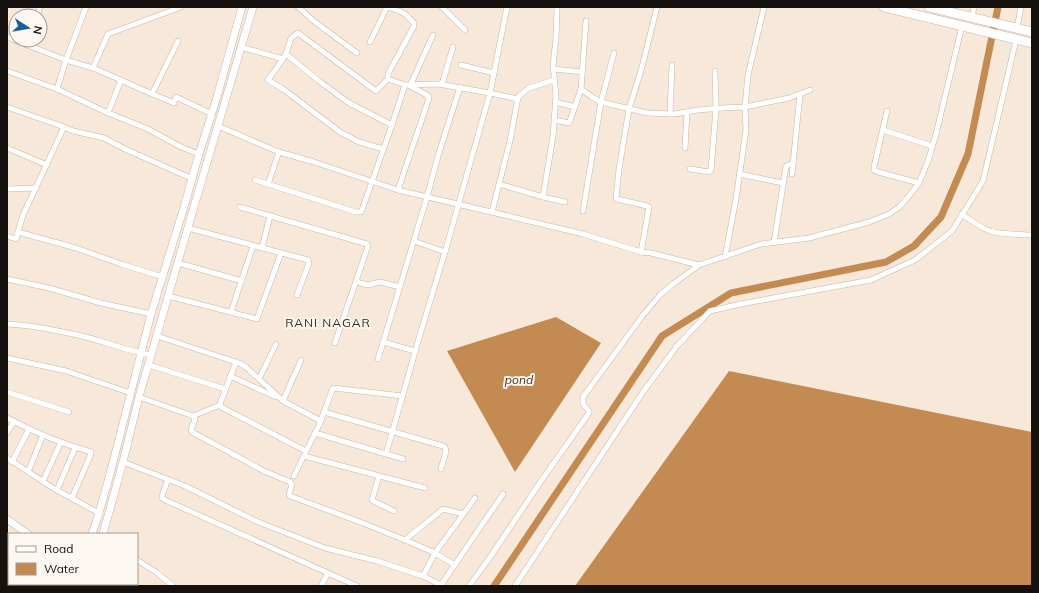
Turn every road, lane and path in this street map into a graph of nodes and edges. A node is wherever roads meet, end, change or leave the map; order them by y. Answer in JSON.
{"nodes":[{"id":1,"x":86,"y":7,"type":"edge"},
{"id":2,"x":181,"y":7,"type":"edge"},
{"id":3,"x":242,"y":7,"type":"edge"},
{"id":4,"x":252,"y":7,"type":"edge"},
{"id":5,"x":298,"y":7,"type":"edge"},
{"id":6,"x":388,"y":7,"type":"edge"},
{"id":7,"x":442,"y":7,"type":"edge"},
{"id":8,"x":507,"y":7,"type":"edge"},
{"id":9,"x":557,"y":7,"type":"edge"},
{"id":10,"x":657,"y":7,"type":"edge"},
{"id":11,"x":764,"y":7,"type":"edge"},
{"id":12,"x":885,"y":7,"type":"edge"},
{"id":13,"x":928,"y":7,"type":"edge"},
{"id":14,"x":974,"y":7,"type":"edge"},
{"id":15,"x":1021,"y":7,"type":"edge"},
{"id":16,"x":303,"y":9,"type":"edge"},
{"id":17,"x":976,"y":18,"type":"junction"},
{"id":18,"x":586,"y":21,"type":"dead end"},
{"id":19,"x":962,"y":26,"type":"junction"},
{"id":20,"x":1013,"y":27,"type":"junction"},
{"id":21,"x":465,"y":30,"type":"dead end"},
{"id":22,"x":1032,"y":32,"type":"edge"},
{"id":23,"x":434,"y":35,"type":"dead end"},
{"id":24,"x":1016,"y":40,"type":"junction"},
{"id":25,"x":178,"y":41,"type":"dead end"},
{"id":26,"x":370,"y":42,"type":"dead end"},
{"id":27,"x":1032,"y":44,"type":"edge"},
{"id":28,"x":241,"y":47,"type":"junction"},
{"id":29,"x":453,"y":47,"type":"dead end"},
{"id":30,"x":41,"y":48,"type":"edge"},
{"id":31,"x":357,"y":53,"type":"dead end"},
{"id":32,"x":614,"y":53,"type":"dead end"},
{"id":33,"x":286,"y":54,"type":"junction"},
{"id":34,"x":283,"y":59,"type":"junction"},
{"id":35,"x":66,"y":60,"type":"junction"},
{"id":36,"x":461,"y":65,"type":"dead end"},
{"id":37,"x":672,"y":65,"type":"dead end"},
{"id":38,"x":93,"y":68,"type":"junction"},
{"id":39,"x":554,"y":69,"type":"junction"},
{"id":40,"x":7,"y":71,"type":"edge"},
{"id":41,"x":715,"y":71,"type":"dead end"},
{"id":42,"x":582,"y":72,"type":"junction"},
{"id":43,"x":494,"y":73,"type":"junction"},
{"id":44,"x":388,"y":79,"type":"junction"},
{"id":45,"x":121,"y":80,"type":"junction"},
{"id":46,"x":554,"y":80,"type":"junction"},
{"id":47,"x":442,"y":84,"type":"junction"},
{"id":48,"x":408,"y":86,"type":"junction"},
{"id":49,"x":460,"y":87,"type":"junction"},
{"id":50,"x":581,"y":89,"type":"junction"},
{"id":51,"x":57,"y":90,"type":"junction"},
{"id":52,"x":810,"y":90,"type":"dead end"},
{"id":53,"x":490,"y":93,"type":"junction"},
{"id":54,"x":152,"y":94,"type":"junction"},
{"id":55,"x":800,"y":94,"type":"junction"},
{"id":56,"x":518,"y":99,"type":"junction"},
{"id":57,"x":556,"y":102,"type":"junction"},
{"id":58,"x":601,"y":102,"type":"junction"},
{"id":59,"x":7,"y":107,"type":"edge"},
{"id":60,"x":575,"y":107,"type":"junction"},
{"id":61,"x":744,"y":107,"type":"junction"},
{"id":62,"x":716,"y":108,"type":"junction"},
{"id":63,"x":629,"y":109,"type":"junction"},
{"id":64,"x":887,"y":111,"type":"dead end"},
{"id":65,"x":687,"y":112,"type":"junction"},
{"id":66,"x":108,"y":113,"type":"junction"},
{"id":67,"x":212,"y":114,"type":"junction"},
{"id":68,"x":670,"y":114,"type":"junction"},
{"id":69,"x":554,"y":120,"type":"junction"},
{"id":70,"x":392,"y":125,"type":"junction"},
{"id":71,"x":218,"y":126,"type":"junction"},
{"id":72,"x":64,"y":127,"type":"junction"},
{"id":73,"x":883,"y":130,"type":"junction"},
{"id":74,"x":932,"y":146,"type":"junction"},
{"id":75,"x":7,"y":148,"type":"edge"},
{"id":76,"x":685,"y":148,"type":"dead end"},
{"id":77,"x":383,"y":150,"type":"junction"},
{"id":78,"x":279,"y":152,"type":"junction"},
{"id":79,"x":199,"y":154,"type":"junction"},
{"id":80,"x":793,"y":163,"type":"junction"},
{"id":81,"x":47,"y":166,"type":"junction"},
{"id":82,"x":690,"y":169,"type":"dead end"},
{"id":83,"x":739,"y":174,"type":"junction"},
{"id":84,"x":792,"y":174,"type":"dead end"},
{"id":85,"x":193,"y":179,"type":"junction"},
{"id":86,"x":255,"y":180,"type":"dead end"},
{"id":87,"x":372,"y":182,"type":"junction"},
{"id":88,"x":783,"y":183,"type":"junction"},
{"id":89,"x":919,"y":183,"type":"junction"},
{"id":90,"x":268,"y":184,"type":"junction"},
{"id":91,"x":499,"y":184,"type":"junction"},
{"id":92,"x":7,"y":188,"type":"edge"},
{"id":93,"x":36,"y":188,"type":"junction"},
{"id":94,"x":398,"y":190,"type":"junction"},
{"id":95,"x":427,"y":197,"type":"junction"},
{"id":96,"x":543,"y":197,"type":"junction"},
{"id":97,"x":565,"y":202,"type":"dead end"},
{"id":98,"x":459,"y":204,"type":"junction"},
{"id":99,"x":240,"y":207,"type":"dead end"},
{"id":100,"x":583,"y":211,"type":"dead end"},
{"id":101,"x":492,"y":212,"type":"junction"},
{"id":102,"x":962,"y":214,"type":"junction"},
{"id":103,"x":270,"y":216,"type":"junction"},
{"id":104,"x":188,"y":228,"type":"junction"},
{"id":105,"x":18,"y":232,"type":"junction"},
{"id":106,"x":1032,"y":235,"type":"edge"},
{"id":107,"x":7,"y":236,"type":"edge"},
{"id":108,"x":414,"y":241,"type":"junction"},
{"id":109,"x":774,"y":243,"type":"junction"},
{"id":110,"x":253,"y":246,"type":"junction"},
{"id":111,"x":262,"y":248,"type":"junction"},
{"id":112,"x":445,"y":252,"type":"junction"},
{"id":113,"x":641,"y":252,"type":"junction"},
{"id":114,"x":281,"y":253,"type":"junction"},
{"id":115,"x":725,"y":257,"type":"junction"},
{"id":116,"x":178,"y":263,"type":"junction"},
{"id":117,"x":699,"y":265,"type":"junction"},
{"id":118,"x":163,"y":277,"type":"junction"},
{"id":119,"x":7,"y":279,"type":"edge"},
{"id":120,"x":242,"y":281,"type":"junction"},
{"id":121,"x":356,"y":282,"type":"junction"},
{"id":122,"x":400,"y":287,"type":"junction"},
{"id":123,"x":297,"y":294,"type":"dead end"},
{"id":124,"x":168,"y":296,"type":"junction"},
{"id":125,"x":231,"y":312,"type":"junction"},
{"id":126,"x":151,"y":314,"type":"junction"},
{"id":127,"x":7,"y":324,"type":"edge"},
{"id":128,"x":157,"y":336,"type":"junction"},
{"id":129,"x":383,"y":342,"type":"junction"},
{"id":130,"x":335,"y":343,"type":"dead end"},
{"id":131,"x":276,"y":344,"type":"dead end"},
{"id":132,"x":415,"y":351,"type":"junction"},
{"id":133,"x":142,"y":353,"type":"junction"},
{"id":134,"x":151,"y":355,"type":"junction"},
{"id":135,"x":7,"y":358,"type":"edge"},
{"id":136,"x":378,"y":359,"type":"dead end"},
{"id":137,"x":301,"y":360,"type":"dead end"},
{"id":138,"x":236,"y":362,"type":"junction"},
{"id":139,"x":149,"y":365,"type":"junction"},
{"id":140,"x":230,"y":376,"type":"junction"},
{"id":141,"x":259,"y":379,"type":"junction"},
{"id":142,"x":225,"y":389,"type":"junction"},
{"id":143,"x":7,"y":392,"type":"edge"},
{"id":144,"x":131,"y":393,"type":"junction"},
{"id":145,"x":403,"y":396,"type":"junction"},
{"id":146,"x":139,"y":397,"type":"junction"},
{"id":147,"x":281,"y":400,"type":"junction"},
{"id":148,"x":220,"y":405,"type":"junction"},
{"id":149,"x":69,"y":412,"type":"dead end"},
{"id":150,"x":324,"y":412,"type":"junction"},
{"id":151,"x":193,"y":416,"type":"junction"},
{"id":152,"x":7,"y":418,"type":"edge"},
{"id":153,"x":14,"y":421,"type":"junction"},
{"id":154,"x":321,"y":421,"type":"junction"},
{"id":155,"x":29,"y":429,"type":"junction"},
{"id":156,"x":392,"y":432,"type":"junction"},
{"id":157,"x":315,"y":433,"type":"junction"},
{"id":158,"x":7,"y":434,"type":"edge"},
{"id":159,"x":44,"y":435,"type":"junction"},
{"id":160,"x":61,"y":442,"type":"junction"},
{"id":161,"x":76,"y":448,"type":"junction"},
{"id":162,"x":306,"y":451,"type":"junction"},
{"id":163,"x":386,"y":454,"type":"junction"},
{"id":164,"x":304,"y":456,"type":"junction"},
{"id":165,"x":7,"y":458,"type":"edge"},
{"id":166,"x":404,"y":459,"type":"dead end"},
{"id":167,"x":12,"y":462,"type":"junction"},
{"id":168,"x":123,"y":462,"type":"junction"},
{"id":169,"x":441,"y":469,"type":"dead end"},
{"id":170,"x":28,"y":472,"type":"junction"},
{"id":171,"x":294,"y":476,"type":"dead end"},
{"id":172,"x":379,"y":476,"type":"junction"},
{"id":173,"x":168,"y":479,"type":"junction"},
{"id":174,"x":43,"y":481,"type":"junction"},
{"id":175,"x":425,"y":488,"type":"dead end"},
{"id":176,"x":57,"y":490,"type":"junction"},
{"id":177,"x":503,"y":494,"type":"dead end"},
{"id":178,"x":72,"y":498,"type":"junction"},
{"id":179,"x":475,"y":498,"type":"dead end"},
{"id":180,"x":394,"y":511,"type":"dead end"},
{"id":181,"x":99,"y":513,"type":"junction"},
{"id":182,"x":463,"y":514,"type":"junction"},
{"id":183,"x":7,"y":519,"type":"edge"},
{"id":184,"x":27,"y":533,"type":"edge"},
{"id":185,"x":92,"y":533,"type":"edge"},
{"id":186,"x":102,"y":533,"type":"edge"},
{"id":187,"x":405,"y":540,"type":"junction"},
{"id":188,"x":435,"y":553,"type":"junction"},
{"id":189,"x":138,"y":561,"type":"edge"},
{"id":190,"x":455,"y":565,"type":"junction"},
{"id":191,"x":328,"y":573,"type":"junction"},
{"id":192,"x":423,"y":576,"type":"junction"},
{"id":193,"x":173,"y":586,"type":"edge"},
{"id":194,"x":321,"y":586,"type":"edge"},
{"id":195,"x":357,"y":586,"type":"edge"},
{"id":196,"x":442,"y":586,"type":"edge"},
{"id":197,"x":469,"y":586,"type":"edge"},
{"id":198,"x":515,"y":586,"type":"edge"}],
"edges":[{"from":1,"to":35,"type":"street"},
{"from":2,"to":38,"type":"street"},
{"from":3,"to":67,"type":"street"},
{"from":4,"to":28,"type":"street"},
{"from":5,"to":16,"type":"street"},
{"from":6,"to":26,"type":"street"},
{"from":6,"to":44,"type":"street"},
{"from":7,"to":21,"type":"street"},
{"from":8,"to":43,"type":"street"},
{"from":9,"to":39,"type":"street"},
{"from":10,"to":63,"type":"street"},
{"from":11,"to":61,"type":"street"},
{"from":12,"to":19,"type":"highway"},
{"from":13,"to":17,"type":"highway"},
{"from":14,"to":17,"type":"street"},
{"from":15,"to":20,"type":"street"},
{"from":16,"to":31,"type":"street"},
{"from":17,"to":20,"type":"highway"},
{"from":18,"to":42,"type":"street"},
{"from":19,"to":24,"type":"highway"},
{"from":19,"to":74,"type":"street"},
{"from":20,"to":22,"type":"highway"},
{"from":23,"to":48,"type":"street"},
{"from":24,"to":27,"type":"highway"},
{"from":24,"to":102,"type":"street"},
{"from":25,"to":54,"type":"street"},
{"from":28,"to":34,"type":"street"},
{"from":28,"to":71,"type":"street"},
{"from":29,"to":47,"type":"street"},
{"from":30,"to":35,"type":"street"},
{"from":32,"to":58,"type":"street"},
{"from":33,"to":34,"type":"street"},
{"from":33,"to":44,"type":"street"},
{"from":33,"to":70,"type":"street"},
{"from":34,"to":77,"type":"street"},
{"from":35,"to":38,"type":"street"},
{"from":35,"to":51,"type":"street"},
{"from":36,"to":43,"type":"street"},
{"from":37,"to":68,"type":"street"},
{"from":38,"to":45,"type":"street"},
{"from":39,"to":42,"type":"street"},
{"from":39,"to":46,"type":"street"},
{"from":40,"to":51,"type":"street"},
{"from":41,"to":62,"type":"street"},
{"from":42,"to":50,"type":"street"},
{"from":43,"to":53,"type":"street"},
{"from":44,"to":48,"type":"street"},
{"from":45,"to":54,"type":"street"},
{"from":45,"to":66,"type":"street"},
{"from":46,"to":56,"type":"street"},
{"from":46,"to":57,"type":"street"},
{"from":47,"to":48,"type":"street"},
{"from":47,"to":49,"type":"street"},
{"from":48,"to":70,"type":"street"},
{"from":48,"to":94,"type":"street"},
{"from":49,"to":53,"type":"street"},
{"from":49,"to":95,"type":"street"},
{"from":50,"to":58,"type":"street"},
{"from":50,"to":60,"type":"street"},
{"from":51,"to":66,"type":"street"},
{"from":52,"to":55,"type":"street"},
{"from":53,"to":56,"type":"street"},
{"from":53,"to":98,"type":"street"},
{"from":54,"to":67,"type":"street"},
{"from":55,"to":61,"type":"street"},
{"from":55,"to":80,"type":"street"},
{"from":56,"to":91,"type":"street"},
{"from":57,"to":60,"type":"street"},
{"from":57,"to":69,"type":"street"},
{"from":58,"to":63,"type":"street"},
{"from":58,"to":100,"type":"street"},
{"from":59,"to":72,"type":"street"},
{"from":60,"to":69,"type":"street"},
{"from":61,"to":62,"type":"street"},
{"from":61,"to":83,"type":"street"},
{"from":62,"to":65,"type":"street"},
{"from":62,"to":82,"type":"street"},
{"from":63,"to":68,"type":"street"},
{"from":63,"to":113,"type":"street"},
{"from":64,"to":73,"type":"street"},
{"from":65,"to":68,"type":"street"},
{"from":65,"to":76,"type":"street"},
{"from":66,"to":79,"type":"street"},
{"from":67,"to":79,"type":"street"},
{"from":69,"to":96,"type":"street"},
{"from":70,"to":77,"type":"street"},
{"from":71,"to":78,"type":"street"},
{"from":71,"to":104,"type":"street"},
{"from":72,"to":81,"type":"street"},
{"from":72,"to":85,"type":"street"},
{"from":73,"to":74,"type":"street"},
{"from":73,"to":89,"type":"street"},
{"from":74,"to":89,"type":"street"},
{"from":75,"to":81,"type":"street"},
{"from":77,"to":87,"type":"street"},
{"from":78,"to":87,"type":"street"},
{"from":78,"to":90,"type":"street"},
{"from":79,"to":85,"type":"street"},
{"from":80,"to":84,"type":"street"},
{"from":80,"to":88,"type":"street"},
{"from":81,"to":93,"type":"street"},
{"from":83,"to":88,"type":"street"},
{"from":83,"to":115,"type":"street"},
{"from":85,"to":118,"type":"street"},
{"from":86,"to":90,"type":"street"},
{"from":87,"to":90,"type":"street"},
{"from":87,"to":94,"type":"street"},
{"from":88,"to":109,"type":"street"},
{"from":89,"to":109,"type":"street"},
{"from":91,"to":96,"type":"street"},
{"from":91,"to":101,"type":"street"},
{"from":92,"to":93,"type":"street"},
{"from":93,"to":105,"type":"street"},
{"from":94,"to":95,"type":"street"},
{"from":95,"to":98,"type":"street"},
{"from":95,"to":108,"type":"street"},
{"from":96,"to":97,"type":"street"},
{"from":98,"to":101,"type":"street"},
{"from":98,"to":112,"type":"street"},
{"from":99,"to":103,"type":"street"},
{"from":101,"to":113,"type":"street"},
{"from":102,"to":106,"type":"street"},
{"from":102,"to":198,"type":"street"},
{"from":103,"to":111,"type":"street"},
{"from":103,"to":121,"type":"street"},
{"from":104,"to":110,"type":"street"},
{"from":104,"to":116,"type":"street"},
{"from":105,"to":107,"type":"street"},
{"from":105,"to":118,"type":"street"},
{"from":108,"to":112,"type":"street"},
{"from":108,"to":122,"type":"street"},
{"from":109,"to":115,"type":"street"},
{"from":110,"to":111,"type":"street"},
{"from":110,"to":120,"type":"street"},
{"from":111,"to":114,"type":"street"},
{"from":112,"to":132,"type":"street"},
{"from":113,"to":117,"type":"street"},
{"from":114,"to":123,"type":"street"},
{"from":114,"to":125,"type":"street"},
{"from":115,"to":117,"type":"street"},
{"from":116,"to":120,"type":"street"},
{"from":116,"to":124,"type":"street"},
{"from":117,"to":197,"type":"street"},
{"from":118,"to":126,"type":"street"},
{"from":119,"to":126,"type":"street"},
{"from":120,"to":125,"type":"street"},
{"from":121,"to":122,"type":"street"},
{"from":121,"to":130,"type":"street"},
{"from":122,"to":129,"type":"street"},
{"from":124,"to":125,"type":"street"},
{"from":124,"to":128,"type":"street"},
{"from":126,"to":133,"type":"street"},
{"from":127,"to":133,"type":"street"},
{"from":128,"to":134,"type":"street"},
{"from":128,"to":138,"type":"street"},
{"from":129,"to":132,"type":"street"},
{"from":129,"to":136,"type":"street"},
{"from":131,"to":141,"type":"street"},
{"from":132,"to":145,"type":"street"},
{"from":133,"to":134,"type":"street"},
{"from":133,"to":144,"type":"street"},
{"from":134,"to":139,"type":"street"},
{"from":135,"to":144,"type":"street"},
{"from":137,"to":147,"type":"street"},
{"from":138,"to":140,"type":"street"},
{"from":138,"to":141,"type":"street"},
{"from":139,"to":142,"type":"street"},
{"from":139,"to":146,"type":"street"},
{"from":140,"to":142,"type":"street"},
{"from":140,"to":147,"type":"street"},
{"from":141,"to":147,"type":"street"},
{"from":142,"to":148,"type":"street"},
{"from":143,"to":149,"type":"street"},
{"from":144,"to":181,"type":"street"},
{"from":145,"to":150,"type":"street"},
{"from":145,"to":156,"type":"street"},
{"from":146,"to":151,"type":"street"},
{"from":146,"to":168,"type":"street"},
{"from":147,"to":154,"type":"street"},
{"from":148,"to":151,"type":"street"},
{"from":148,"to":162,"type":"street"},
{"from":150,"to":154,"type":"street"},
{"from":150,"to":156,"type":"street"},
{"from":151,"to":187,"type":"street"},
{"from":152,"to":153,"type":"street"},
{"from":153,"to":155,"type":"street"},
{"from":153,"to":158,"type":"street"},
{"from":154,"to":157,"type":"street"},
{"from":155,"to":159,"type":"street"},
{"from":155,"to":167,"type":"street"},
{"from":156,"to":163,"type":"street"},
{"from":156,"to":169,"type":"street"},
{"from":157,"to":162,"type":"street"},
{"from":157,"to":163,"type":"street"},
{"from":159,"to":160,"type":"street"},
{"from":159,"to":170,"type":"street"},
{"from":160,"to":161,"type":"street"},
{"from":160,"to":174,"type":"street"},
{"from":161,"to":176,"type":"street"},
{"from":161,"to":178,"type":"street"},
{"from":162,"to":164,"type":"street"},
{"from":163,"to":166,"type":"street"},
{"from":164,"to":171,"type":"street"},
{"from":164,"to":172,"type":"street"},
{"from":165,"to":167,"type":"street"},
{"from":167,"to":170,"type":"street"},
{"from":168,"to":173,"type":"street"},
{"from":168,"to":186,"type":"street"},
{"from":170,"to":174,"type":"street"},
{"from":172,"to":175,"type":"street"},
{"from":172,"to":180,"type":"street"},
{"from":173,"to":191,"type":"street"},
{"from":173,"to":192,"type":"street"},
{"from":174,"to":176,"type":"street"},
{"from":176,"to":178,"type":"street"},
{"from":177,"to":190,"type":"street"},
{"from":178,"to":181,"type":"street"},
{"from":179,"to":182,"type":"street"},
{"from":181,"to":185,"type":"street"},
{"from":182,"to":187,"type":"street"},
{"from":182,"to":188,"type":"street"},
{"from":183,"to":184,"type":"street"},
{"from":187,"to":188,"type":"street"},
{"from":188,"to":190,"type":"street"},
{"from":188,"to":192,"type":"street"},
{"from":189,"to":193,"type":"street"},
{"from":190,"to":196,"type":"street"},
{"from":191,"to":194,"type":"street"},
{"from":191,"to":195,"type":"street"},
{"from":192,"to":196,"type":"street"}]}
